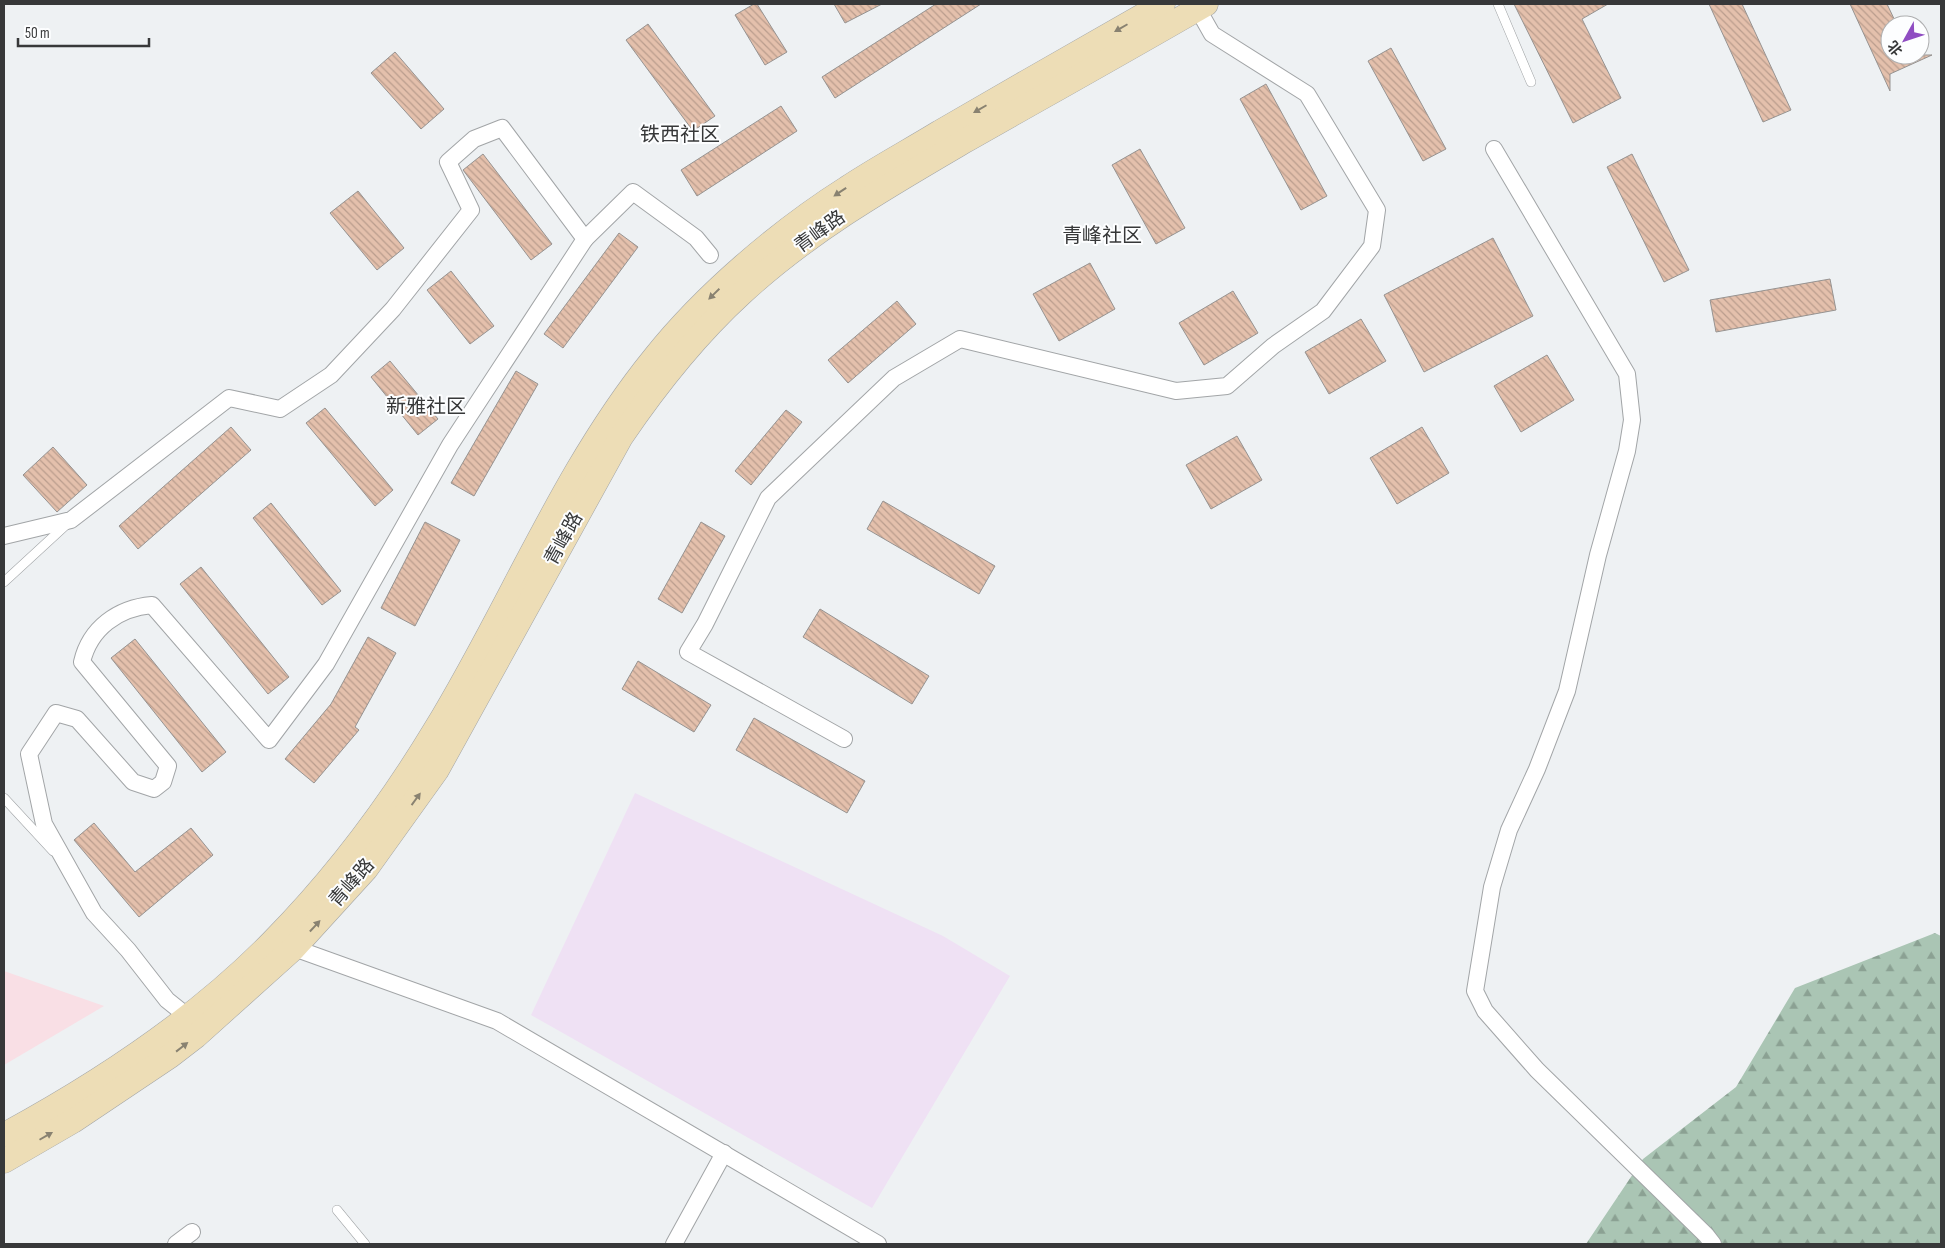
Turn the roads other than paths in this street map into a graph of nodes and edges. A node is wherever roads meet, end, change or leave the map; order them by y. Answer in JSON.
{"nodes":[{"id":1,"x":1163,"y":4,"type":"edge"},
{"id":2,"x":1498,"y":4,"type":"edge"},
{"id":3,"x":1200,"y":5,"type":"edge"},
{"id":4,"x":1531,"y":82,"type":"dead end"},
{"id":5,"x":1494,"y":149,"type":"dead end"},
{"id":6,"x":585,"y":239,"type":"junction"},
{"id":7,"x":710,"y":255,"type":"dead end"},
{"id":8,"x":71,"y":520,"type":"junction"},
{"id":9,"x":4,"y":536,"type":"edge"},
{"id":10,"x":4,"y":582,"type":"edge"},
{"id":11,"x":844,"y":739,"type":"dead end"},
{"id":12,"x":4,"y":798,"type":"edge"},
{"id":13,"x":66,"y":865,"type":"junction"},
{"id":14,"x":287,"y":941,"type":"junction"},
{"id":15,"x":187,"y":1016,"type":"junction"},
{"id":16,"x":4,"y":1134,"type":"edge"},
{"id":17,"x":724,"y":1153,"type":"junction"},
{"id":18,"x":4,"y":1161,"type":"edge"},
{"id":19,"x":337,"y":1210,"type":"dead end"},
{"id":20,"x":192,"y":1232,"type":"dead end"},
{"id":21,"x":176,"y":1244,"type":"edge"},
{"id":22,"x":365,"y":1244,"type":"edge"},
{"id":23,"x":674,"y":1244,"type":"edge"},
{"id":24,"x":878,"y":1244,"type":"edge"},
{"id":25,"x":1713,"y":1244,"type":"edge"}],
"edges":[{"from":1,"to":14,"type":"main road","name":"青峰路","one_way":true},
{"from":2,"to":4,"type":"lane"},
{"from":3,"to":11,"type":"street"},
{"from":14,"to":3,"type":"main road","name":"青峰路","one_way":true},
{"from":5,"to":25,"type":"street"},
{"from":6,"to":7,"type":"street"},
{"from":6,"to":8,"type":"street"},
{"from":6,"to":13,"type":"street"},
{"from":8,"to":9,"type":"street"},
{"from":8,"to":10,"type":"lane"},
{"from":12,"to":13,"type":"lane"},
{"from":13,"to":15,"type":"street"},
{"from":14,"to":15,"type":"main road","name":"青峰路"},
{"from":14,"to":17,"type":"street"},
{"from":18,"to":14,"type":"main road","name":"青峰路","one_way":true},
{"from":15,"to":16,"type":"main road","name":"青峰路"},
{"from":17,"to":23,"type":"street"},
{"from":17,"to":24,"type":"street"},
{"from":19,"to":22,"type":"lane"},
{"from":20,"to":21,"type":"street"}]}
